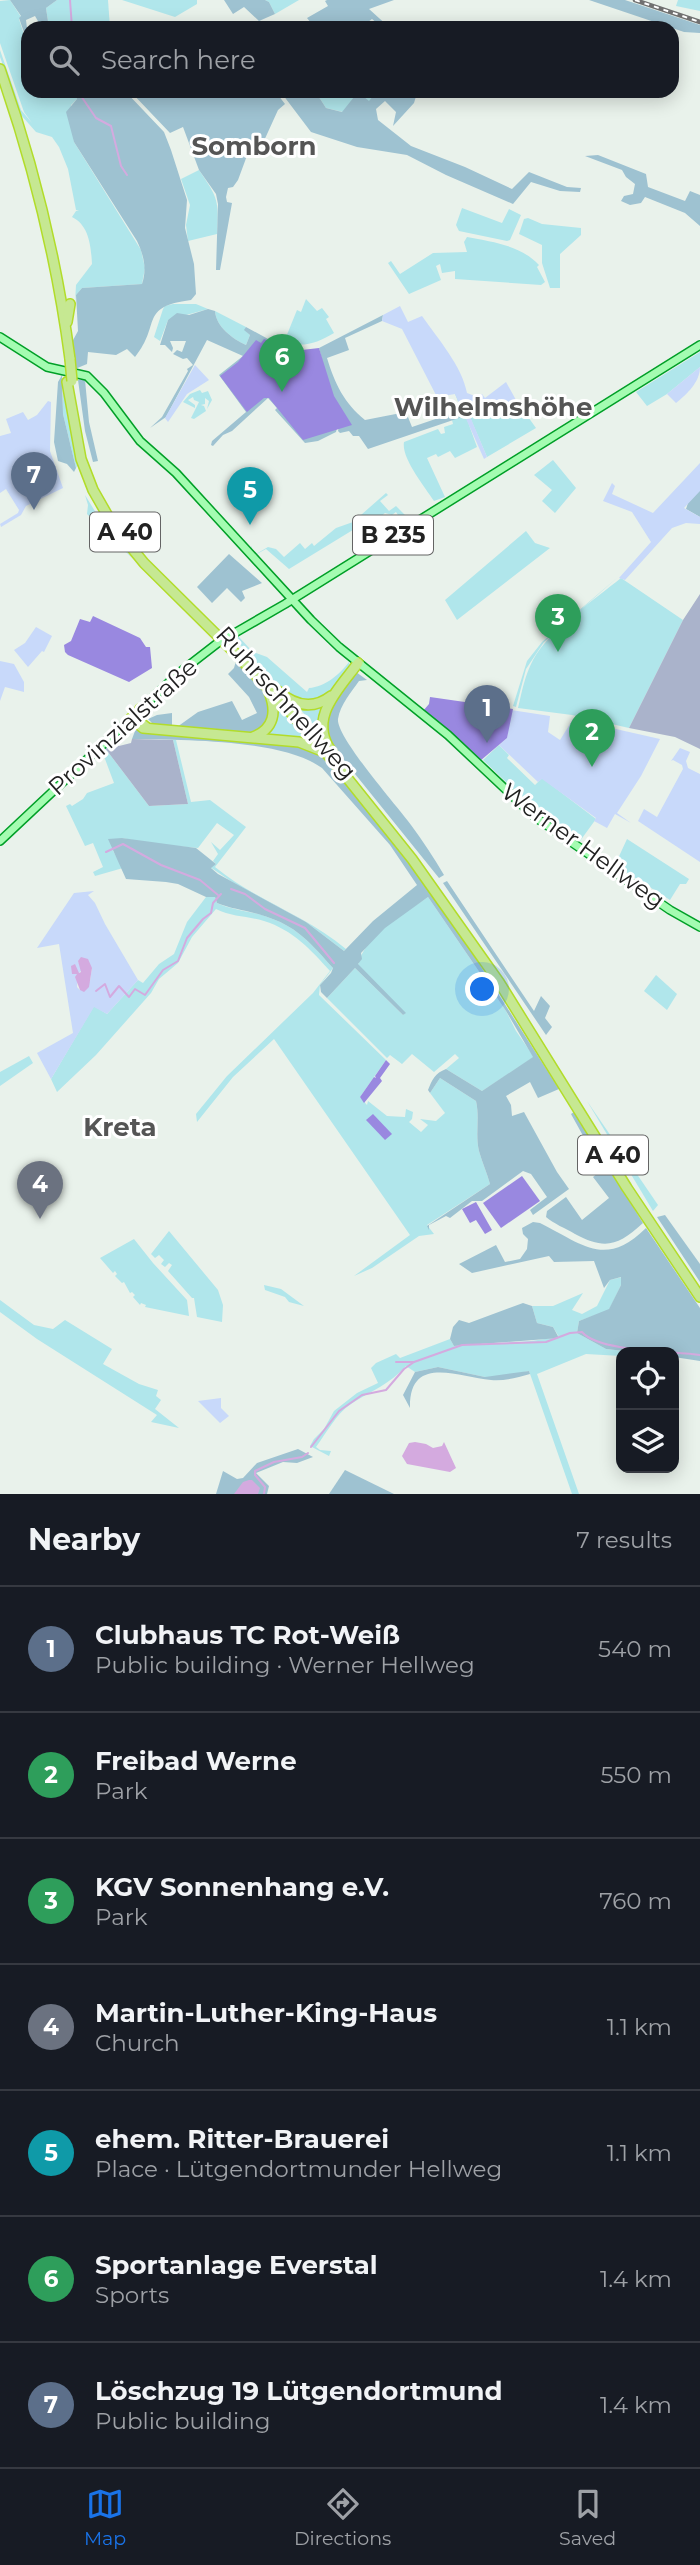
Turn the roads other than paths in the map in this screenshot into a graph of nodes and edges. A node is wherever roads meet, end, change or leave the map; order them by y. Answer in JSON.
{"nodes":[{"id":1,"x":0,"y":69,"type":"edge"},
{"id":2,"x":0,"y":86,"type":"edge"},
{"id":3,"x":12,"y":104,"type":"junction"},
{"id":4,"x":26,"y":124,"type":"dead end"},
{"id":5,"x":70,"y":304,"type":"dead end"},
{"id":6,"x":0,"y":337,"type":"edge"},
{"id":7,"x":67,"y":337,"type":"junction"},
{"id":8,"x":700,"y":345,"type":"edge"},
{"id":9,"x":67,"y":359,"type":"junction"},
{"id":10,"x":70,"y":382,"type":"junction"},
{"id":11,"x":291,"y":597,"type":"junction"},
{"id":12,"x":358,"y":663,"type":"junction"},
{"id":13,"x":262,"y":681,"type":"junction"},
{"id":14,"x":278,"y":691,"type":"junction"},
{"id":15,"x":336,"y":693,"type":"junction"},
{"id":16,"x":132,"y":717,"type":"junction"},
{"id":17,"x":251,"y":737,"type":"junction"},
{"id":18,"x":333,"y":756,"type":"junction"},
{"id":19,"x":0,"y":841,"type":"edge"},
{"id":20,"x":700,"y":927,"type":"edge"},
{"id":21,"x":700,"y":1287,"type":"edge"},
{"id":22,"x":700,"y":1297,"type":"edge"}],
"edges":[{"from":1,"to":3,"type":"highway","name":"Ruhrschnellweg","number":"A 40"},
{"from":2,"to":9,"type":"highway","name":"Ruhrschnellweg","number":"A 40"},
{"from":3,"to":4,"type":"highway"},
{"from":3,"to":7,"type":"highway","name":"Ruhrschnellweg","number":"A 40"},
{"from":5,"to":7,"type":"highway"},
{"from":6,"to":11,"type":"main road","name":"Werner Hellweg"},
{"from":7,"to":9,"type":"highway","name":"Ruhrschnellweg","number":"A 40"},
{"from":8,"to":11,"type":"main road","name":"Provinzialstraße","number":"B 235"},
{"from":9,"to":10,"type":"highway","name":"Ruhrschnellweg","number":"A 40"},
{"from":10,"to":13,"type":"highway","name":"Ruhrschnellweg","number":"A 40"},
{"from":10,"to":14,"type":"highway","name":"Ruhrschnellweg","number":"A 40"},
{"from":11,"to":12,"type":"main road","name":"Werner Hellweg"},
{"from":11,"to":16,"type":"main road","name":"Provinzialstraße","number":"B 235","bridge":true},
{"from":12,"to":15,"type":"highway"},
{"from":12,"to":20,"type":"main road","name":"Werner Hellweg"},
{"from":13,"to":17,"type":"highway"},
{"from":13,"to":18,"type":"highway","name":"Ruhrschnellweg","number":"A 40"},
{"from":14,"to":15,"type":"highway"},
{"from":14,"to":18,"type":"highway","name":"Ruhrschnellweg","number":"A 40"},
{"from":15,"to":18,"type":"highway"},
{"from":16,"to":17,"type":"highway"},
{"from":16,"to":19,"type":"main road","name":"Provinzialstraße","number":"B 235"},
{"from":17,"to":18,"type":"highway"},
{"from":18,"to":21,"type":"highway","name":"Ruhrschnellweg","number":"A 40"},
{"from":18,"to":22,"type":"highway","name":"Ruhrschnellweg","number":"A 40"}]}
